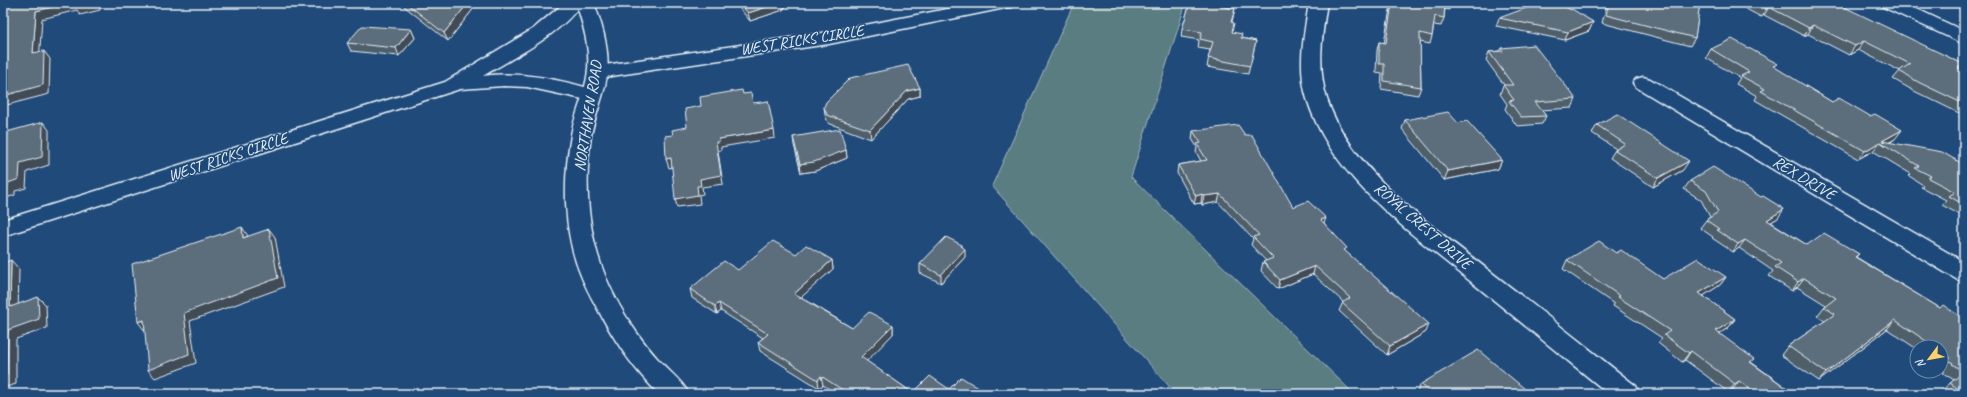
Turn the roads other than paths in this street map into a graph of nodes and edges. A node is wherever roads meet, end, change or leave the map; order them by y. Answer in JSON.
{"nodes":[{"id":1,"x":573,"y":3,"type":"edge"},
{"id":2,"x":585,"y":3,"type":"edge"},
{"id":3,"x":1005,"y":3,"type":"edge"},
{"id":4,"x":1318,"y":3,"type":"edge"},
{"id":5,"x":1889,"y":3,"type":"edge"},
{"id":6,"x":1964,"y":38,"type":"edge"},
{"id":7,"x":598,"y":72,"type":"junction"},
{"id":8,"x":1643,"y":83,"type":"dead end"},
{"id":9,"x":452,"y":86,"type":"junction"},
{"id":10,"x":592,"y":95,"type":"junction"},
{"id":11,"x":3,"y":228,"type":"edge"},
{"id":12,"x":1964,"y":273,"type":"edge"},
{"id":13,"x":676,"y":394,"type":"edge"},
{"id":14,"x":1627,"y":394,"type":"edge"}],
"edges":[{"from":1,"to":9,"type":"street","name":"WEST RICKS CIRCLE"},
{"from":2,"to":7,"type":"street","name":"NORTHAVEN ROAD"},
{"from":3,"to":7,"type":"street","name":"WEST RICKS CIRCLE"},
{"from":4,"to":14,"type":"street","name":"ROYAL CREST DRIVE"},
{"from":5,"to":6,"type":"street"},
{"from":7,"to":10,"type":"street","name":"NORTHAVEN ROAD"},
{"from":8,"to":12,"type":"street","name":"REX DRIVE"},
{"from":9,"to":10,"type":"street","name":"WEST RICKS CIRCLE"},
{"from":9,"to":11,"type":"street","name":"WEST RICKS CIRCLE"},
{"from":10,"to":13,"type":"street","name":"NORTHAVEN ROAD"}]}
